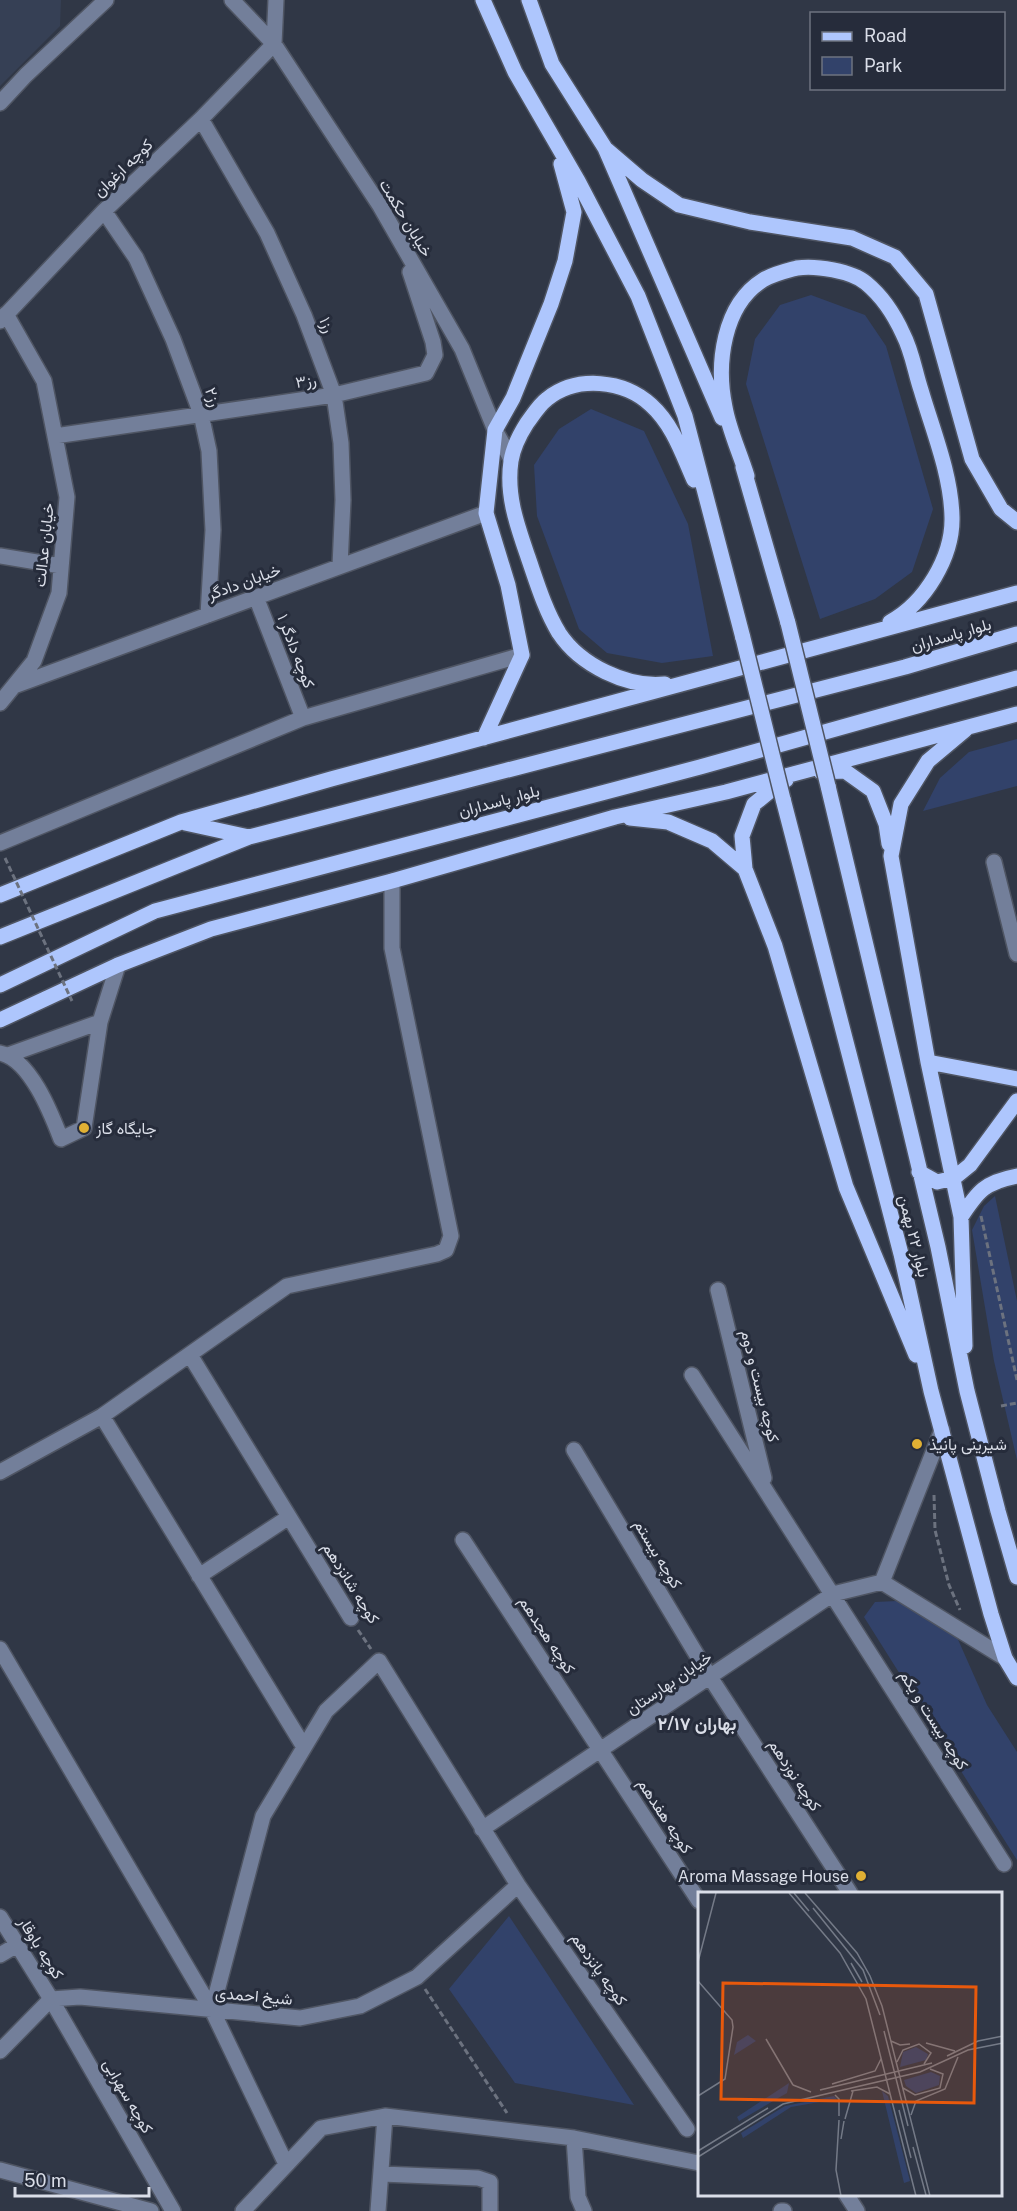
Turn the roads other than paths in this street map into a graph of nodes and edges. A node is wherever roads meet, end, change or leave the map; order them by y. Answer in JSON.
{"nodes":[{"id":1,"x":106,"y":0,"type":"edge"},
{"id":2,"x":232,"y":0,"type":"edge"},
{"id":3,"x":276,"y":0,"type":"edge"},
{"id":4,"x":483,"y":0,"type":"edge"},
{"id":5,"x":529,"y":0,"type":"edge"},
{"id":6,"x":274,"y":44,"type":"junction"},
{"id":7,"x":0,"y":103,"type":"edge"},
{"id":8,"x":201,"y":118,"type":"junction"},
{"id":9,"x":556,"y":144,"type":"junction"},
{"id":10,"x":605,"y":148,"type":"junction"},
{"id":11,"x":104,"y":211,"type":"junction"},
{"id":12,"x":401,"y":243,"type":"junction"},
{"id":13,"x":3,"y":318,"type":"edge"},
{"id":14,"x":334,"y":395,"type":"junction"},
{"id":15,"x":201,"y":414,"type":"junction"},
{"id":16,"x":495,"y":430,"type":"junction"},
{"id":17,"x":55,"y":436,"type":"junction"},
{"id":18,"x":511,"y":459,"type":"junction"},
{"id":19,"x":747,"y":476,"type":"junction"},
{"id":20,"x":486,"y":513,"type":"junction"},
{"id":21,"x":1017,"y":522,"type":"edge"},
{"id":22,"x":714,"y":525,"type":"junction"},
{"id":23,"x":0,"y":556,"type":"edge"},
{"id":24,"x":61,"y":566,"type":"junction"},
{"id":25,"x":340,"y":566,"type":"junction"},
{"id":26,"x":1017,"y":593,"type":"edge"},
{"id":27,"x":256,"y":597,"type":"junction"},
{"id":28,"x":208,"y":615,"type":"junction"},
{"id":29,"x":867,"y":633,"type":"junction"},
{"id":30,"x":1017,"y":634,"type":"edge"},
{"id":31,"x":522,"y":655,"type":"junction"},
{"id":32,"x":1017,"y":678,"type":"edge"},
{"id":33,"x":698,"y":680,"type":"junction"},
{"id":34,"x":14,"y":686,"type":"junction"},
{"id":35,"x":0,"y":704,"type":"edge"},
{"id":36,"x":1017,"y":714,"type":"edge"},
{"id":37,"x":303,"y":718,"type":"junction"},
{"id":38,"x":970,"y":726,"type":"junction"},
{"id":39,"x":484,"y":738,"type":"junction"},
{"id":40,"x":615,"y":817,"type":"junction"},
{"id":41,"x":181,"y":822,"type":"junction"},
{"id":42,"x":249,"y":837,"type":"junction"},
{"id":43,"x":3,"y":851,"type":"edge"},
{"id":44,"x":891,"y":856,"type":"junction"},
{"id":45,"x":994,"y":862,"type":"dead end"},
{"id":46,"x":745,"y":869,"type":"junction"},
{"id":47,"x":392,"y":881,"type":"junction"},
{"id":48,"x":0,"y":896,"type":"edge"},
{"id":49,"x":0,"y":937,"type":"edge"},
{"id":50,"x":1017,"y":954,"type":"edge"},
{"id":51,"x":118,"y":965,"type":"junction"},
{"id":52,"x":0,"y":985,"type":"edge"},
{"id":53,"x":0,"y":1020,"type":"edge"},
{"id":54,"x":100,"y":1022,"type":"junction"},
{"id":55,"x":4,"y":1054,"type":"edge"},
{"id":56,"x":928,"y":1062,"type":"junction"},
{"id":57,"x":1017,"y":1079,"type":"edge"},
{"id":58,"x":1017,"y":1101,"type":"edge"},
{"id":59,"x":919,"y":1172,"type":"junction"},
{"id":60,"x":1017,"y":1176,"type":"edge"},
{"id":61,"x":954,"y":1178,"type":"junction"},
{"id":62,"x":961,"y":1217,"type":"junction"},
{"id":63,"x":718,"y":1290,"type":"dead end"},
{"id":64,"x":190,"y":1355,"type":"junction"},
{"id":65,"x":692,"y":1375,"type":"dead end"},
{"id":66,"x":931,"y":1391,"type":"junction"},
{"id":67,"x":967,"y":1391,"type":"junction"},
{"id":68,"x":102,"y":1416,"type":"junction"},
{"id":69,"x":942,"y":1430,"type":"junction"},
{"id":70,"x":574,"y":1450,"type":"dead end"},
{"id":71,"x":0,"y":1472,"type":"edge"},
{"id":72,"x":766,"y":1490,"type":"junction"},
{"id":73,"x":289,"y":1517,"type":"junction"},
{"id":74,"x":464,"y":1540,"type":"dead end"},
{"id":75,"x":199,"y":1576,"type":"junction"},
{"id":76,"x":1017,"y":1577,"type":"edge"},
{"id":77,"x":882,"y":1582,"type":"junction"},
{"id":78,"x":833,"y":1594,"type":"junction"},
{"id":79,"x":351,"y":1618,"type":"road end"},
{"id":80,"x":0,"y":1649,"type":"edge"},
{"id":81,"x":1005,"y":1658,"type":"junction"},
{"id":82,"x":710,"y":1677,"type":"junction"},
{"id":83,"x":1017,"y":1678,"type":"edge"},
{"id":84,"x":304,"y":1748,"type":"junction"},
{"id":85,"x":601,"y":1750,"type":"junction"},
{"id":86,"x":482,"y":1829,"type":"junction"},
{"id":87,"x":1004,"y":1864,"type":"dead end"},
{"id":88,"x":518,"y":1885,"type":"junction"},
{"id":89,"x":849,"y":1892,"type":"edge"},
{"id":90,"x":698,"y":1899,"type":"edge"},
{"id":91,"x":0,"y":1917,"type":"edge"},
{"id":92,"x":17,"y":1946,"type":"junction"},
{"id":93,"x":0,"y":1955,"type":"edge"},
{"id":94,"x":51,"y":1999,"type":"junction"},
{"id":95,"x":212,"y":2010,"type":"junction"},
{"id":96,"x":0,"y":2051,"type":"edge"},
{"id":97,"x":385,"y":2116,"type":"junction"},
{"id":98,"x":687,"y":2129,"type":"dead end"},
{"id":99,"x":574,"y":2138,"type":"junction"},
{"id":100,"x":698,"y":2163,"type":"edge"},
{"id":101,"x":286,"y":2164,"type":"junction"},
{"id":102,"x":0,"y":2170,"type":"edge"},
{"id":103,"x":382,"y":2174,"type":"junction"},
{"id":104,"x":847,"y":2196,"type":"edge"},
{"id":105,"x":151,"y":2211,"type":"edge"},
{"id":106,"x":173,"y":2211,"type":"edge"},
{"id":107,"x":243,"y":2211,"type":"edge"},
{"id":108,"x":378,"y":2211,"type":"edge"},
{"id":109,"x":490,"y":2211,"type":"edge"},
{"id":110,"x":584,"y":2211,"type":"edge"},
{"id":111,"x":857,"y":2211,"type":"edge"}],
"edges":[{"from":1,"to":7,"type":"street"},
{"from":2,"to":6,"type":"street","name":"خیابان حکمت"},
{"from":3,"to":6,"type":"street"},
{"from":4,"to":9,"type":"main road"},
{"from":5,"to":10,"type":"main road"},
{"from":6,"to":8,"type":"street","name":"کوچه ارغوان"},
{"from":6,"to":12,"type":"street","name":"خیابان حکمت"},
{"from":8,"to":11,"type":"street","name":"کوچه ارغوان"},
{"from":8,"to":14,"type":"street","name":"رز۱"},
{"from":9,"to":16,"type":"main road"},
{"from":9,"to":22,"type":"main road"},
{"from":10,"to":19,"type":"main road"},
{"from":10,"to":21,"type":"main road"},
{"from":11,"to":13,"type":"street","name":"کوچه ارغوان"},
{"from":11,"to":15,"type":"street","name":"رز۲"},
{"from":12,"to":14,"type":"street","name":"رز۳"},
{"from":12,"to":16,"type":"street","name":"خیابان حکمت"},
{"from":13,"to":17,"type":"street","name":"خیابان عدالت"},
{"from":14,"to":15,"type":"street","name":"رز۳"},
{"from":14,"to":25,"type":"street","name":"رز۱"},
{"from":15,"to":17,"type":"street","name":"رز۳"},
{"from":15,"to":28,"type":"street","name":"رز۲"},
{"from":16,"to":18,"type":"street","name":"خیابان حکمت"},
{"from":16,"to":20,"type":"main road"},
{"from":17,"to":24,"type":"street","name":"خیابان عدالت"},
{"from":18,"to":22,"type":"main road"},
{"from":18,"to":33,"type":"main road"},
{"from":19,"to":29,"type":"main road"},
{"from":19,"to":59,"type":"main road","name":"بلوار ۲۲ بهمن","bridge":true},
{"from":20,"to":25,"type":"street","name":"خیابان دادگر"},
{"from":20,"to":31,"type":"main road"},
{"from":22,"to":66,"type":"main road","name":"بلوار ۲۲ بهمن","bridge":true},
{"from":23,"to":24,"type":"street"},
{"from":24,"to":34,"type":"street","name":"خیابان عدالت"},
{"from":25,"to":27,"type":"street","name":"خیابان دادگر"},
{"from":26,"to":29,"type":"main road"},
{"from":27,"to":28,"type":"street","name":"خیابان دادگر"},
{"from":27,"to":37,"type":"street","name":"کوچه دادگر ۱"},
{"from":28,"to":34,"type":"street","name":"خیابان دادگر"},
{"from":29,"to":33,"type":"main road"},
{"from":30,"to":42,"type":"main road","name":"بلوار پاسداران"},
{"from":31,"to":37,"type":"street"},
{"from":31,"to":39,"type":"main road"},
{"from":32,"to":52,"type":"main road","name":"بلوار پاسداران"},
{"from":33,"to":39,"type":"main road"},
{"from":34,"to":35,"type":"street","name":"خیابان عدالت"},
{"from":36,"to":38,"type":"main road"},
{"from":37,"to":43,"type":"street"},
{"from":38,"to":40,"type":"main road"},
{"from":38,"to":44,"type":"main road"},
{"from":39,"to":41,"type":"main road"},
{"from":40,"to":46,"type":"main road"},
{"from":40,"to":47,"type":"main road"},
{"from":41,"to":42,"type":"main road"},
{"from":41,"to":48,"type":"main road"},
{"from":42,"to":49,"type":"main road","name":"بلوار پاسداران"},
{"from":44,"to":46,"type":"main road"},
{"from":44,"to":56,"type":"main road"},
{"from":45,"to":50,"type":"street"},
{"from":46,"to":66,"type":"main road"},
{"from":47,"to":51,"type":"main road"},
{"from":47,"to":64,"type":"street"},
{"from":51,"to":53,"type":"main road"},
{"from":51,"to":54,"type":"street"},
{"from":54,"to":55,"type":"street"},
{"from":54,"to":55,"type":"street"},
{"from":56,"to":57,"type":"main road"},
{"from":56,"to":61,"type":"main road"},
{"from":58,"to":61,"type":"main road"},
{"from":59,"to":61,"type":"main road"},
{"from":59,"to":67,"type":"main road","name":"بلوار ۲۲ بهمن"},
{"from":60,"to":62,"type":"main road"},
{"from":61,"to":62,"type":"main road"},
{"from":62,"to":67,"type":"main road"},
{"from":63,"to":72,"type":"street","name":"کوچه بیست و دوم"},
{"from":64,"to":68,"type":"street"},
{"from":64,"to":73,"type":"street","name":"کوچه شانزدهم"},
{"from":65,"to":72,"type":"street","name":"کوچه بیست و دوم"},
{"from":66,"to":69,"type":"main road","name":"بلوار ۲۲ بهمن"},
{"from":67,"to":76,"type":"main road","name":"بلوار ۲۲ بهمن"},
{"from":68,"to":71,"type":"street"},
{"from":68,"to":75,"type":"street"},
{"from":69,"to":77,"type":"street"},
{"from":69,"to":81,"type":"main road","name":"بلوار ۲۲ بهمن"},
{"from":70,"to":82,"type":"street","name":"کوچه بیستم"},
{"from":72,"to":78,"type":"street","name":"کوچه بیست و دوم"},
{"from":73,"to":75,"type":"street"},
{"from":73,"to":79,"type":"street","name":"کوچه شانزدهم"},
{"from":74,"to":85,"type":"street","name":"کوچه هجدهم"},
{"from":75,"to":84,"type":"street"},
{"from":77,"to":78,"type":"street","name":"خیابان بهارستان"},
{"from":77,"to":81,"type":"street"},
{"from":78,"to":82,"type":"street","name":"خیابان بهارستان"},
{"from":78,"to":87,"type":"street","name":"کوچه بیست و یکم"},
{"from":80,"to":95,"type":"street"},
{"from":81,"to":83,"type":"main road","name":"بلوار ۲۲ بهمن"},
{"from":82,"to":85,"type":"street","name":"خیابان بهارستان"},
{"from":82,"to":89,"type":"street","name":"کوچه نوزدهم"},
{"from":84,"to":86,"type":"street"},
{"from":84,"to":95,"type":"street"},
{"from":85,"to":86,"type":"street","name":"خیابان بهارستان"},
{"from":85,"to":90,"type":"street","name":"کوچه هفدهم"},
{"from":86,"to":88,"type":"street","name":"کوچه پانزدهم"},
{"from":88,"to":95,"type":"street","name":"شیخ احمدی"},
{"from":88,"to":98,"type":"street","name":"کوچه پانزدهم"},
{"from":91,"to":92,"type":"street","name":"کوچه باوقار"},
{"from":92,"to":93,"type":"street"},
{"from":92,"to":94,"type":"street","name":"کوچه باوقار"},
{"from":94,"to":95,"type":"street","name":"شیخ احمدی"},
{"from":94,"to":96,"type":"street"},
{"from":94,"to":106,"type":"street","name":"کوچه سهرابی"},
{"from":95,"to":101,"type":"street"},
{"from":97,"to":99,"type":"street"},
{"from":97,"to":101,"type":"street"},
{"from":97,"to":103,"type":"street"},
{"from":99,"to":100,"type":"street"},
{"from":99,"to":110,"type":"street"},
{"from":101,"to":107,"type":"street"},
{"from":102,"to":105,"type":"street"},
{"from":103,"to":108,"type":"street"},
{"from":103,"to":109,"type":"street"},
{"from":104,"to":111,"type":"street"}]}
